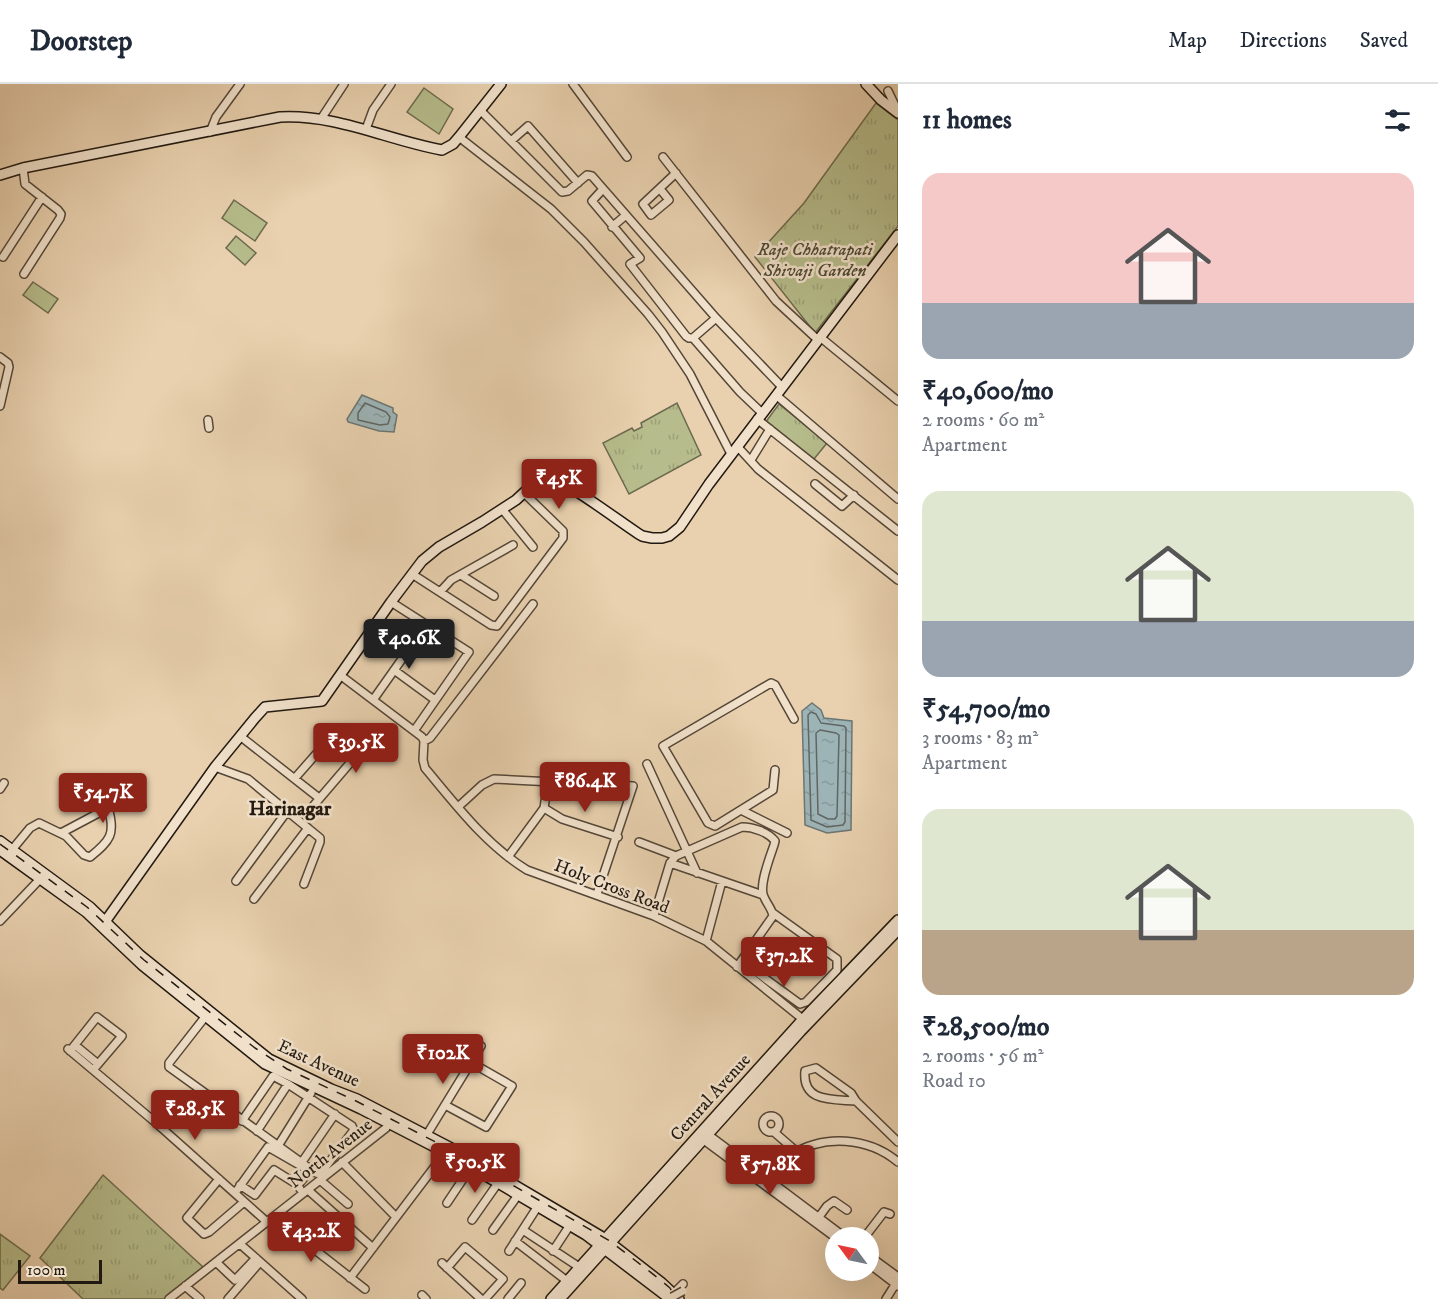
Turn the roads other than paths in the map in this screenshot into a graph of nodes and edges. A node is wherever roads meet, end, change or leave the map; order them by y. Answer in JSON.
{"nodes":[{"id":1,"x":240,"y":84,"type":"edge"},
{"id":2,"x":344,"y":84,"type":"edge"},
{"id":3,"x":391,"y":84,"type":"edge"},
{"id":4,"x":501,"y":84,"type":"edge"},
{"id":5,"x":573,"y":84,"type":"edge"},
{"id":6,"x":866,"y":84,"type":"edge"},
{"id":7,"x":888,"y":91,"type":"dead end"},
{"id":8,"x":480,"y":110,"type":"junction"},
{"id":9,"x":898,"y":112,"type":"edge"},
{"id":10,"x":321,"y":119,"type":"junction"},
{"id":11,"x":366,"y":129,"type":"junction"},
{"id":12,"x":210,"y":132,"type":"junction"},
{"id":13,"x":459,"y":137,"type":"junction"},
{"id":14,"x":511,"y":141,"type":"junction"},
{"id":15,"x":627,"y":157,"type":"dead end"},
{"id":16,"x":663,"y":157,"type":"dead end"},
{"id":17,"x":23,"y":168,"type":"junction"},
{"id":18,"x":676,"y":173,"type":"junction"},
{"id":19,"x":0,"y":175,"type":"edge"},
{"id":20,"x":578,"y":183,"type":"junction"},
{"id":21,"x":603,"y":189,"type":"junction"},
{"id":22,"x":660,"y":189,"type":"dead end"},
{"id":23,"x":42,"y":197,"type":"junction"},
{"id":24,"x":626,"y":215,"type":"junction"},
{"id":25,"x":612,"y":227,"type":"junction"},
{"id":26,"x":898,"y":235,"type":"edge"},
{"id":27,"x":3,"y":257,"type":"dead end"},
{"id":28,"x":24,"y":274,"type":"dead end"},
{"id":29,"x":716,"y":318,"type":"junction"},
{"id":30,"x":693,"y":338,"type":"junction"},
{"id":31,"x":819,"y":338,"type":"junction"},
{"id":32,"x":0,"y":357,"type":"edge"},
{"id":33,"x":782,"y":387,"type":"junction"},
{"id":34,"x":776,"y":395,"type":"junction"},
{"id":35,"x":898,"y":401,"type":"edge"},
{"id":36,"x":0,"y":406,"type":"edge"},
{"id":37,"x":760,"y":416,"type":"junction"},
{"id":38,"x":770,"y":429,"type":"junction"},
{"id":39,"x":734,"y":450,"type":"junction"},
{"id":40,"x":751,"y":460,"type":"junction"},
{"id":41,"x":815,"y":484,"type":"dead end"},
{"id":42,"x":524,"y":492,"type":"junction"},
{"id":43,"x":854,"y":495,"type":"junction"},
{"id":44,"x":898,"y":499,"type":"edge"},
{"id":45,"x":502,"y":509,"type":"junction"},
{"id":46,"x":898,"y":531,"type":"edge"},
{"id":47,"x":513,"y":545,"type":"dead end"},
{"id":48,"x":533,"y":547,"type":"dead end"},
{"id":49,"x":412,"y":574,"type":"junction"},
{"id":50,"x":460,"y":575,"type":"junction"},
{"id":51,"x":898,"y":580,"type":"edge"},
{"id":52,"x":440,"y":592,"type":"junction"},
{"id":53,"x":494,"y":596,"type":"dead end"},
{"id":54,"x":391,"y":602,"type":"junction"},
{"id":55,"x":533,"y":604,"type":"dead end"},
{"id":56,"x":426,"y":625,"type":"junction"},
{"id":57,"x":394,"y":670,"type":"junction"},
{"id":58,"x":340,"y":675,"type":"junction"},
{"id":59,"x":373,"y":700,"type":"junction"},
{"id":60,"x":435,"y":700,"type":"junction"},
{"id":61,"x":794,"y":718,"type":"dead end"},
{"id":62,"x":414,"y":731,"type":"junction"},
{"id":63,"x":374,"y":735,"type":"dead end"},
{"id":64,"x":240,"y":736,"type":"junction"},
{"id":65,"x":424,"y":741,"type":"junction"},
{"id":66,"x":357,"y":753,"type":"junction"},
{"id":67,"x":647,"y":764,"type":"dead end"},
{"id":68,"x":215,"y":767,"type":"junction"},
{"id":69,"x":775,"y":770,"type":"dead end"},
{"id":70,"x":295,"y":778,"type":"junction"},
{"id":71,"x":548,"y":782,"type":"junction"},
{"id":72,"x":320,"y":798,"type":"junction"},
{"id":73,"x":142,"y":806,"type":"dead end"},
{"id":74,"x":458,"y":807,"type":"junction"},
{"id":75,"x":108,"y":808,"type":"junction"},
{"id":76,"x":544,"y":808,"type":"junction"},
{"id":77,"x":288,"y":810,"type":"junction"},
{"id":78,"x":743,"y":811,"type":"junction"},
{"id":79,"x":308,"y":812,"type":"dead end"},
{"id":80,"x":308,"y":828,"type":"junction"},
{"id":81,"x":61,"y":833,"type":"junction"},
{"id":82,"x":787,"y":833,"type":"dead end"},
{"id":83,"x":618,"y":837,"type":"junction"},
{"id":84,"x":0,"y":841,"type":"edge"},
{"id":85,"x":639,"y":842,"type":"dead end"},
{"id":86,"x":688,"y":850,"type":"junction"},
{"id":87,"x":6,"y":852,"type":"edge"},
{"id":88,"x":676,"y":856,"type":"junction"},
{"id":89,"x":508,"y":857,"type":"junction"},
{"id":90,"x":670,"y":863,"type":"junction"},
{"id":91,"x":698,"y":873,"type":"junction"},
{"id":92,"x":40,"y":879,"type":"junction"},
{"id":93,"x":236,"y":881,"type":"dead end"},
{"id":94,"x":722,"y":881,"type":"junction"},
{"id":95,"x":304,"y":884,"type":"dead end"},
{"id":96,"x":597,"y":894,"type":"junction"},
{"id":97,"x":763,"y":895,"type":"junction"},
{"id":98,"x":254,"y":899,"type":"dead end"},
{"id":99,"x":773,"y":913,"type":"junction"},
{"id":100,"x":654,"y":916,"type":"junction"},
{"id":101,"x":0,"y":921,"type":"edge"},
{"id":102,"x":104,"y":924,"type":"junction"},
{"id":103,"x":898,"y":924,"type":"edge"},
{"id":104,"x":706,"y":941,"type":"junction"},
{"id":105,"x":739,"y":964,"type":"junction"},
{"id":106,"x":205,"y":1017,"type":"junction"},
{"id":107,"x":805,"y":1021,"type":"junction"},
{"id":108,"x":481,"y":1046,"type":"dead end"},
{"id":109,"x":471,"y":1063,"type":"junction"},
{"id":110,"x":96,"y":1067,"type":"junction"},
{"id":111,"x":288,"y":1084,"type":"junction"},
{"id":112,"x":313,"y":1089,"type":"junction"},
{"id":113,"x":856,"y":1101,"type":"junction"},
{"id":114,"x":445,"y":1105,"type":"junction"},
{"id":115,"x":334,"y":1114,"type":"junction"},
{"id":116,"x":390,"y":1120,"type":"junction"},
{"id":117,"x":242,"y":1121,"type":"junction"},
{"id":118,"x":257,"y":1131,"type":"junction"},
{"id":119,"x":774,"y":1132,"type":"dead end"},
{"id":120,"x":703,"y":1135,"type":"junction"},
{"id":121,"x":426,"y":1136,"type":"junction"},
{"id":122,"x":898,"y":1142,"type":"edge"},
{"id":123,"x":278,"y":1146,"type":"junction"},
{"id":124,"x":797,"y":1152,"type":"junction"},
{"id":125,"x":445,"y":1153,"type":"junction"},
{"id":126,"x":302,"y":1162,"type":"junction"},
{"id":127,"x":342,"y":1162,"type":"junction"},
{"id":128,"x":898,"y":1162,"type":"edge"},
{"id":129,"x":471,"y":1167,"type":"junction"},
{"id":130,"x":219,"y":1179,"type":"junction"},
{"id":131,"x":320,"y":1180,"type":"junction"},
{"id":132,"x":764,"y":1180,"type":"junction"},
{"id":133,"x":498,"y":1183,"type":"junction"},
{"id":134,"x":240,"y":1185,"type":"junction"},
{"id":135,"x":298,"y":1185,"type":"junction"},
{"id":136,"x":305,"y":1192,"type":"junction"},
{"id":137,"x":234,"y":1193,"type":"junction"},
{"id":138,"x":518,"y":1195,"type":"junction"},
{"id":139,"x":244,"y":1202,"type":"junction"},
{"id":140,"x":447,"y":1203,"type":"dead end"},
{"id":141,"x":348,"y":1204,"type":"dead end"},
{"id":142,"x":538,"y":1206,"type":"junction"},
{"id":143,"x":847,"y":1210,"type":"dead end"},
{"id":144,"x":890,"y":1214,"type":"dead end"},
{"id":145,"x":273,"y":1217,"type":"junction"},
{"id":146,"x":396,"y":1217,"type":"junction"},
{"id":147,"x":472,"y":1220,"type":"dead end"},
{"id":148,"x":817,"y":1220,"type":"junction"},
{"id":149,"x":267,"y":1222,"type":"junction"},
{"id":150,"x":570,"y":1225,"type":"junction"},
{"id":151,"x":828,"y":1227,"type":"edge"},
{"id":152,"x":872,"y":1227,"type":"edge"},
{"id":153,"x":825,"y":1228,"type":"edge"},
{"id":154,"x":493,"y":1230,"type":"dead end"},
{"id":155,"x":522,"y":1230,"type":"junction"},
{"id":156,"x":515,"y":1241,"type":"junction"},
{"id":157,"x":240,"y":1244,"type":"junction"},
{"id":158,"x":605,"y":1244,"type":"junction"},
{"id":159,"x":373,"y":1248,"type":"junction"},
{"id":160,"x":509,"y":1251,"type":"dead end"},
{"id":161,"x":553,"y":1251,"type":"junction"},
{"id":162,"x":258,"y":1260,"type":"junction"},
{"id":163,"x":216,"y":1262,"type":"junction"},
{"id":164,"x":879,"y":1264,"type":"edge"},
{"id":165,"x":579,"y":1268,"type":"junction"},
{"id":166,"x":879,"y":1269,"type":"edge"},
{"id":167,"x":350,"y":1278,"type":"junction"},
{"id":168,"x":896,"y":1278,"type":"edge"},
{"id":169,"x":567,"y":1281,"type":"junction"},
{"id":170,"x":521,"y":1283,"type":"dead end"},
{"id":171,"x":185,"y":1287,"type":"junction"},
{"id":172,"x":365,"y":1289,"type":"dead end"},
{"id":173,"x":673,"y":1294,"type":"edge"},
{"id":174,"x":169,"y":1299,"type":"edge"},
{"id":175,"x":200,"y":1299,"type":"edge"},
{"id":176,"x":228,"y":1299,"type":"edge"},
{"id":177,"x":302,"y":1299,"type":"edge"},
{"id":178,"x":483,"y":1299,"type":"edge"},
{"id":179,"x":508,"y":1299,"type":"edge"},
{"id":180,"x":550,"y":1299,"type":"edge"},
{"id":181,"x":560,"y":1299,"type":"edge"},
{"id":182,"x":886,"y":1299,"type":"edge"}],
"edges":[{"from":1,"to":12,"type":"street"},
{"from":2,"to":10,"type":"street"},
{"from":3,"to":11,"type":"street"},
{"from":4,"to":8,"type":"street"},
{"from":5,"to":15,"type":"street"},
{"from":6,"to":9,"type":"street"},
{"from":7,"to":9,"type":"street"},
{"from":8,"to":13,"type":"street"},
{"from":8,"to":14,"type":"street"},
{"from":10,"to":11,"type":"street"},
{"from":10,"to":12,"type":"street"},
{"from":11,"to":13,"type":"street"},
{"from":12,"to":17,"type":"street"},
{"from":13,"to":39,"type":"street"},
{"from":14,"to":20,"type":"street"},
{"from":14,"to":20,"type":"street"},
{"from":16,"to":18,"type":"street"},
{"from":17,"to":19,"type":"street"},
{"from":17,"to":23,"type":"street"},
{"from":18,"to":22,"type":"street"},
{"from":18,"to":31,"type":"street"},
{"from":20,"to":21,"type":"street"},
{"from":21,"to":24,"type":"street"},
{"from":21,"to":25,"type":"street"},
{"from":23,"to":27,"type":"street"},
{"from":23,"to":28,"type":"street"},
{"from":24,"to":25,"type":"street"},
{"from":24,"to":29,"type":"street"},
{"from":25,"to":30,"type":"street"},
{"from":26,"to":31,"type":"street"},
{"from":29,"to":30,"type":"street"},
{"from":29,"to":33,"type":"street"},
{"from":30,"to":37,"type":"street"},
{"from":31,"to":33,"type":"street"},
{"from":31,"to":35,"type":"street"},
{"from":32,"to":36,"type":"street"},
{"from":33,"to":34,"type":"street"},
{"from":34,"to":37,"type":"street"},
{"from":34,"to":44,"type":"street"},
{"from":37,"to":38,"type":"street"},
{"from":37,"to":39,"type":"street"},
{"from":38,"to":40,"type":"street"},
{"from":38,"to":43,"type":"street"},
{"from":39,"to":40,"type":"street"},
{"from":39,"to":42,"type":"street"},
{"from":40,"to":51,"type":"street"},
{"from":41,"to":43,"type":"street"},
{"from":42,"to":45,"type":"street"},
{"from":42,"to":52,"type":"street"},
{"from":43,"to":46,"type":"street"},
{"from":45,"to":48,"type":"street"},
{"from":45,"to":49,"type":"street"},
{"from":47,"to":50,"type":"street"},
{"from":49,"to":52,"type":"street"},
{"from":49,"to":54,"type":"street"},
{"from":50,"to":52,"type":"street"},
{"from":50,"to":53,"type":"street"},
{"from":54,"to":56,"type":"street"},
{"from":54,"to":58,"type":"street"},
{"from":55,"to":65,"type":"street"},
{"from":56,"to":57,"type":"street"},
{"from":56,"to":60,"type":"street"},
{"from":57,"to":59,"type":"street"},
{"from":57,"to":60,"type":"street"},
{"from":58,"to":59,"type":"street"},
{"from":58,"to":64,"type":"street"},
{"from":59,"to":62,"type":"street"},
{"from":60,"to":62,"type":"street"},
{"from":61,"to":78,"type":"street"},
{"from":62,"to":65,"type":"street"},
{"from":63,"to":66,"type":"street"},
{"from":64,"to":68,"type":"street"},
{"from":64,"to":70,"type":"street"},
{"from":65,"to":74,"type":"street","name":"Holy Cross Road"},
{"from":66,"to":70,"type":"street"},
{"from":66,"to":72,"type":"street"},
{"from":67,"to":86,"type":"street"},
{"from":68,"to":77,"type":"street"},
{"from":68,"to":102,"type":"street"},
{"from":69,"to":78,"type":"street"},
{"from":70,"to":72,"type":"street"},
{"from":71,"to":74,"type":"street"},
{"from":71,"to":76,"type":"street"},
{"from":71,"to":83,"type":"street"},
{"from":72,"to":79,"type":"street"},
{"from":73,"to":75,"type":"street"},
{"from":74,"to":89,"type":"street","name":"Holy Cross Road"},
{"from":75,"to":81,"type":"street"},
{"from":75,"to":81,"type":"street"},
{"from":76,"to":83,"type":"street"},
{"from":76,"to":89,"type":"street"},
{"from":77,"to":80,"type":"street"},
{"from":77,"to":93,"type":"street"},
{"from":78,"to":82,"type":"street"},
{"from":80,"to":95,"type":"street"},
{"from":80,"to":98,"type":"street"},
{"from":81,"to":87,"type":"street"},
{"from":83,"to":96,"type":"street"},
{"from":84,"to":87,"type":"street","name":"East Avenue"},
{"from":85,"to":88,"type":"street"},
{"from":86,"to":88,"type":"street"},
{"from":86,"to":91,"type":"street"},
{"from":86,"to":97,"type":"street"},
{"from":87,"to":92,"type":"street","name":"East Avenue"},
{"from":87,"to":102,"type":"street","name":"East Avenue"},
{"from":88,"to":90,"type":"street"},
{"from":89,"to":96,"type":"street","name":"Holy Cross Road"},
{"from":90,"to":91,"type":"street"},
{"from":90,"to":100,"type":"street"},
{"from":91,"to":94,"type":"street"},
{"from":92,"to":101,"type":"street"},
{"from":92,"to":102,"type":"street","name":"East Avenue"},
{"from":94,"to":97,"type":"street"},
{"from":94,"to":104,"type":"street"},
{"from":96,"to":100,"type":"street","name":"Holy Cross Road"},
{"from":97,"to":99,"type":"street"},
{"from":99,"to":105,"type":"street"},
{"from":99,"to":105,"type":"street"},
{"from":100,"to":104,"type":"street","name":"Holy Cross Road"},
{"from":102,"to":106,"type":"street","name":"East Avenue"},
{"from":102,"to":112,"type":"street","name":"East Avenue"},
{"from":103,"to":107,"type":"street","name":"Central Avenue"},
{"from":104,"to":105,"type":"street","name":"Holy Cross Road"},
{"from":105,"to":107,"type":"street","name":"Holy Cross Road"},
{"from":106,"to":112,"type":"street","name":"East Avenue"},
{"from":106,"to":117,"type":"street"},
{"from":107,"to":120,"type":"street","name":"Central Avenue"},
{"from":108,"to":109,"type":"street"},
{"from":109,"to":114,"type":"street"},
{"from":109,"to":114,"type":"street"},
{"from":110,"to":110,"type":"street"},
{"from":110,"to":130,"type":"street"},
{"from":111,"to":112,"type":"street"},
{"from":111,"to":117,"type":"street"},
{"from":111,"to":118,"type":"street"},
{"from":112,"to":115,"type":"street"},
{"from":112,"to":116,"type":"street","name":"East Avenue"},
{"from":112,"to":123,"type":"street"},
{"from":113,"to":113,"type":"street"},
{"from":113,"to":122,"type":"street"},
{"from":114,"to":121,"type":"street"},
{"from":115,"to":126,"type":"street"},
{"from":115,"to":126,"type":"street"},
{"from":116,"to":121,"type":"street","name":"East Avenue"},
{"from":116,"to":125,"type":"street","name":"East Avenue"},
{"from":116,"to":127,"type":"street","name":"North Avenue"},
{"from":117,"to":118,"type":"street"},
{"from":118,"to":123,"type":"street"},
{"from":119,"to":124,"type":"street"},
{"from":120,"to":132,"type":"street"},
{"from":120,"to":158,"type":"street","name":"Central Avenue"},
{"from":121,"to":158,"type":"street","name":"East Avenue"},
{"from":123,"to":126,"type":"street"},
{"from":124,"to":128,"type":"street"},
{"from":124,"to":132,"type":"street"},
{"from":125,"to":129,"type":"street","name":"East Avenue"},
{"from":125,"to":146,"type":"street"},
{"from":127,"to":131,"type":"street","name":"North Avenue"},
{"from":127,"to":146,"type":"street"},
{"from":129,"to":133,"type":"street","name":"East Avenue"},
{"from":129,"to":140,"type":"street"},
{"from":130,"to":137,"type":"street"},
{"from":130,"to":139,"type":"street"},
{"from":131,"to":136,"type":"street","name":"North Avenue"},
{"from":131,"to":141,"type":"street"},
{"from":132,"to":148,"type":"street"},
{"from":133,"to":138,"type":"street","name":"East Avenue"},
{"from":133,"to":147,"type":"street"},
{"from":134,"to":135,"type":"street"},
{"from":134,"to":135,"type":"street"},
{"from":134,"to":137,"type":"street"},
{"from":135,"to":136,"type":"street"},
{"from":136,"to":145,"type":"street","name":"North Avenue"},
{"from":136,"to":159,"type":"street"},
{"from":137,"to":139,"type":"street"},
{"from":138,"to":142,"type":"street","name":"East Avenue"},
{"from":138,"to":154,"type":"street"},
{"from":139,"to":149,"type":"street"},
{"from":142,"to":150,"type":"street","name":"East Avenue"},
{"from":142,"to":155,"type":"street"},
{"from":143,"to":148,"type":"street"},
{"from":144,"to":152,"type":"street"},
{"from":145,"to":149,"type":"street","name":"North Avenue"},
{"from":145,"to":167,"type":"street"},
{"from":146,"to":159,"type":"street"},
{"from":148,"to":151,"type":"street"},
{"from":148,"to":153,"type":"street"},
{"from":149,"to":157,"type":"street","name":"North Avenue"},
{"from":150,"to":158,"type":"street","name":"East Avenue"},
{"from":150,"to":161,"type":"street"},
{"from":155,"to":156,"type":"street"},
{"from":155,"to":161,"type":"street"},
{"from":156,"to":160,"type":"street"},
{"from":156,"to":169,"type":"street"},
{"from":157,"to":162,"type":"street"},
{"from":157,"to":163,"type":"street","name":"North Avenue"},
{"from":158,"to":165,"type":"street","name":"Central Avenue"},
{"from":158,"to":173,"type":"street","name":"East Avenue"},
{"from":158,"to":181,"type":"street","name":"Central Avenue"},
{"from":159,"to":167,"type":"street"},
{"from":161,"to":165,"type":"street"},
{"from":162,"to":163,"type":"street"},
{"from":162,"to":176,"type":"street"},
{"from":162,"to":177,"type":"street"},
{"from":163,"to":171,"type":"street","name":"North Avenue"},
{"from":164,"to":168,"type":"street"},
{"from":165,"to":169,"type":"street","name":"Central Avenue"},
{"from":166,"to":168,"type":"street"},
{"from":167,"to":172,"type":"street"},
{"from":168,"to":182,"type":"street"},
{"from":169,"to":180,"type":"street","name":"Central Avenue"},
{"from":170,"to":179,"type":"street"},
{"from":171,"to":174,"type":"street","name":"North Avenue"},
{"from":171,"to":175,"type":"street"},
{"from":178,"to":178,"type":"street"}]}
